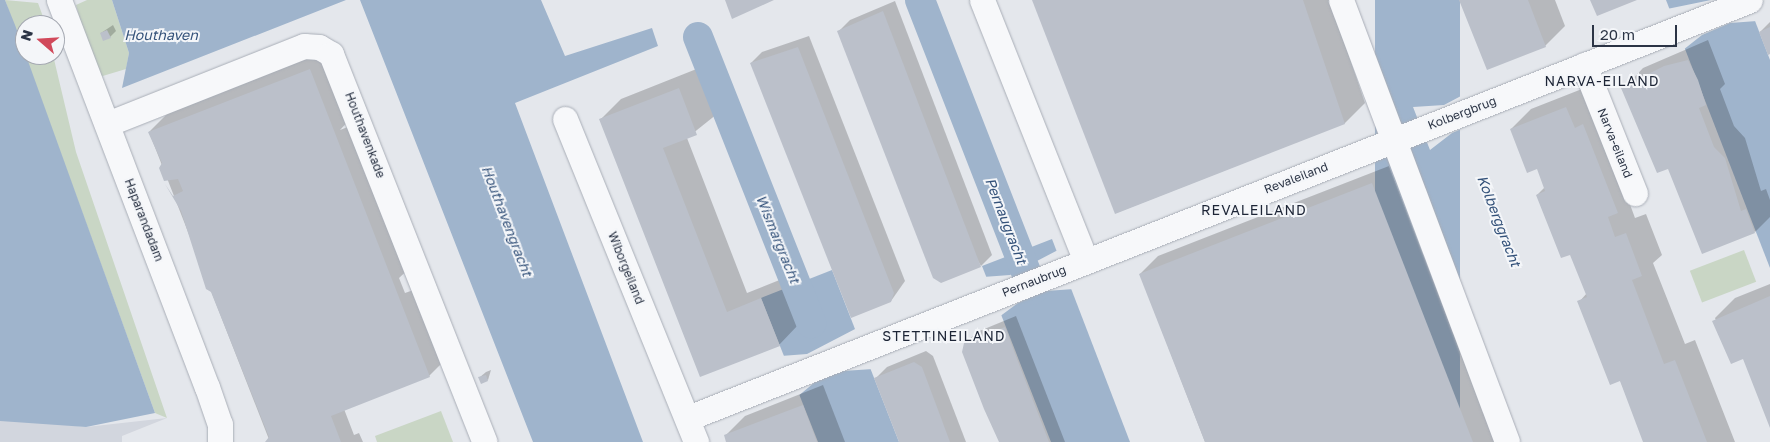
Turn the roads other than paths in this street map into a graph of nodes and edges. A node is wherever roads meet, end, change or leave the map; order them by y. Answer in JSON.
{"nodes":[{"id":1,"x":59,"y":0,"type":"edge"},
{"id":2,"x":982,"y":0,"type":"edge"},
{"id":3,"x":1342,"y":0,"type":"edge"},
{"id":4,"x":1750,"y":0,"type":"edge"},
{"id":5,"x":1584,"y":65,"type":"junction"},
{"id":6,"x":565,"y":119,"type":"dead end"},
{"id":7,"x":108,"y":124,"type":"junction"},
{"id":8,"x":1405,"y":135,"type":"junction"},
{"id":9,"x":1636,"y":193,"type":"dead end"},
{"id":10,"x":1082,"y":262,"type":"junction"},
{"id":11,"x":688,"y":418,"type":"junction"},
{"id":12,"x":220,"y":442,"type":"edge"},
{"id":13,"x":485,"y":442,"type":"edge"},
{"id":14,"x":696,"y":442,"type":"edge"},
{"id":15,"x":1507,"y":442,"type":"edge"}],
"edges":[{"from":1,"to":7,"type":"street","name":"Haparandadam"},
{"from":2,"to":10,"type":"street"},
{"from":3,"to":8,"type":"street"},
{"from":4,"to":5,"type":"street","name":"Kolbergbrug"},
{"from":5,"to":8,"type":"street","name":"Kolbergbrug"},
{"from":5,"to":9,"type":"street","name":"Narva-eiland"},
{"from":6,"to":11,"type":"street","name":"Wiborgeiland"},
{"from":7,"to":12,"type":"street","name":"Haparandadam"},
{"from":7,"to":13,"type":"street","name":"Houthavenkade"},
{"from":8,"to":10,"type":"street","name":"Revaleiland"},
{"from":8,"to":15,"type":"street"},
{"from":10,"to":11,"type":"street","name":"Pernaubrug"},
{"from":11,"to":14,"type":"street","name":"Wiborgeiland"}]}
